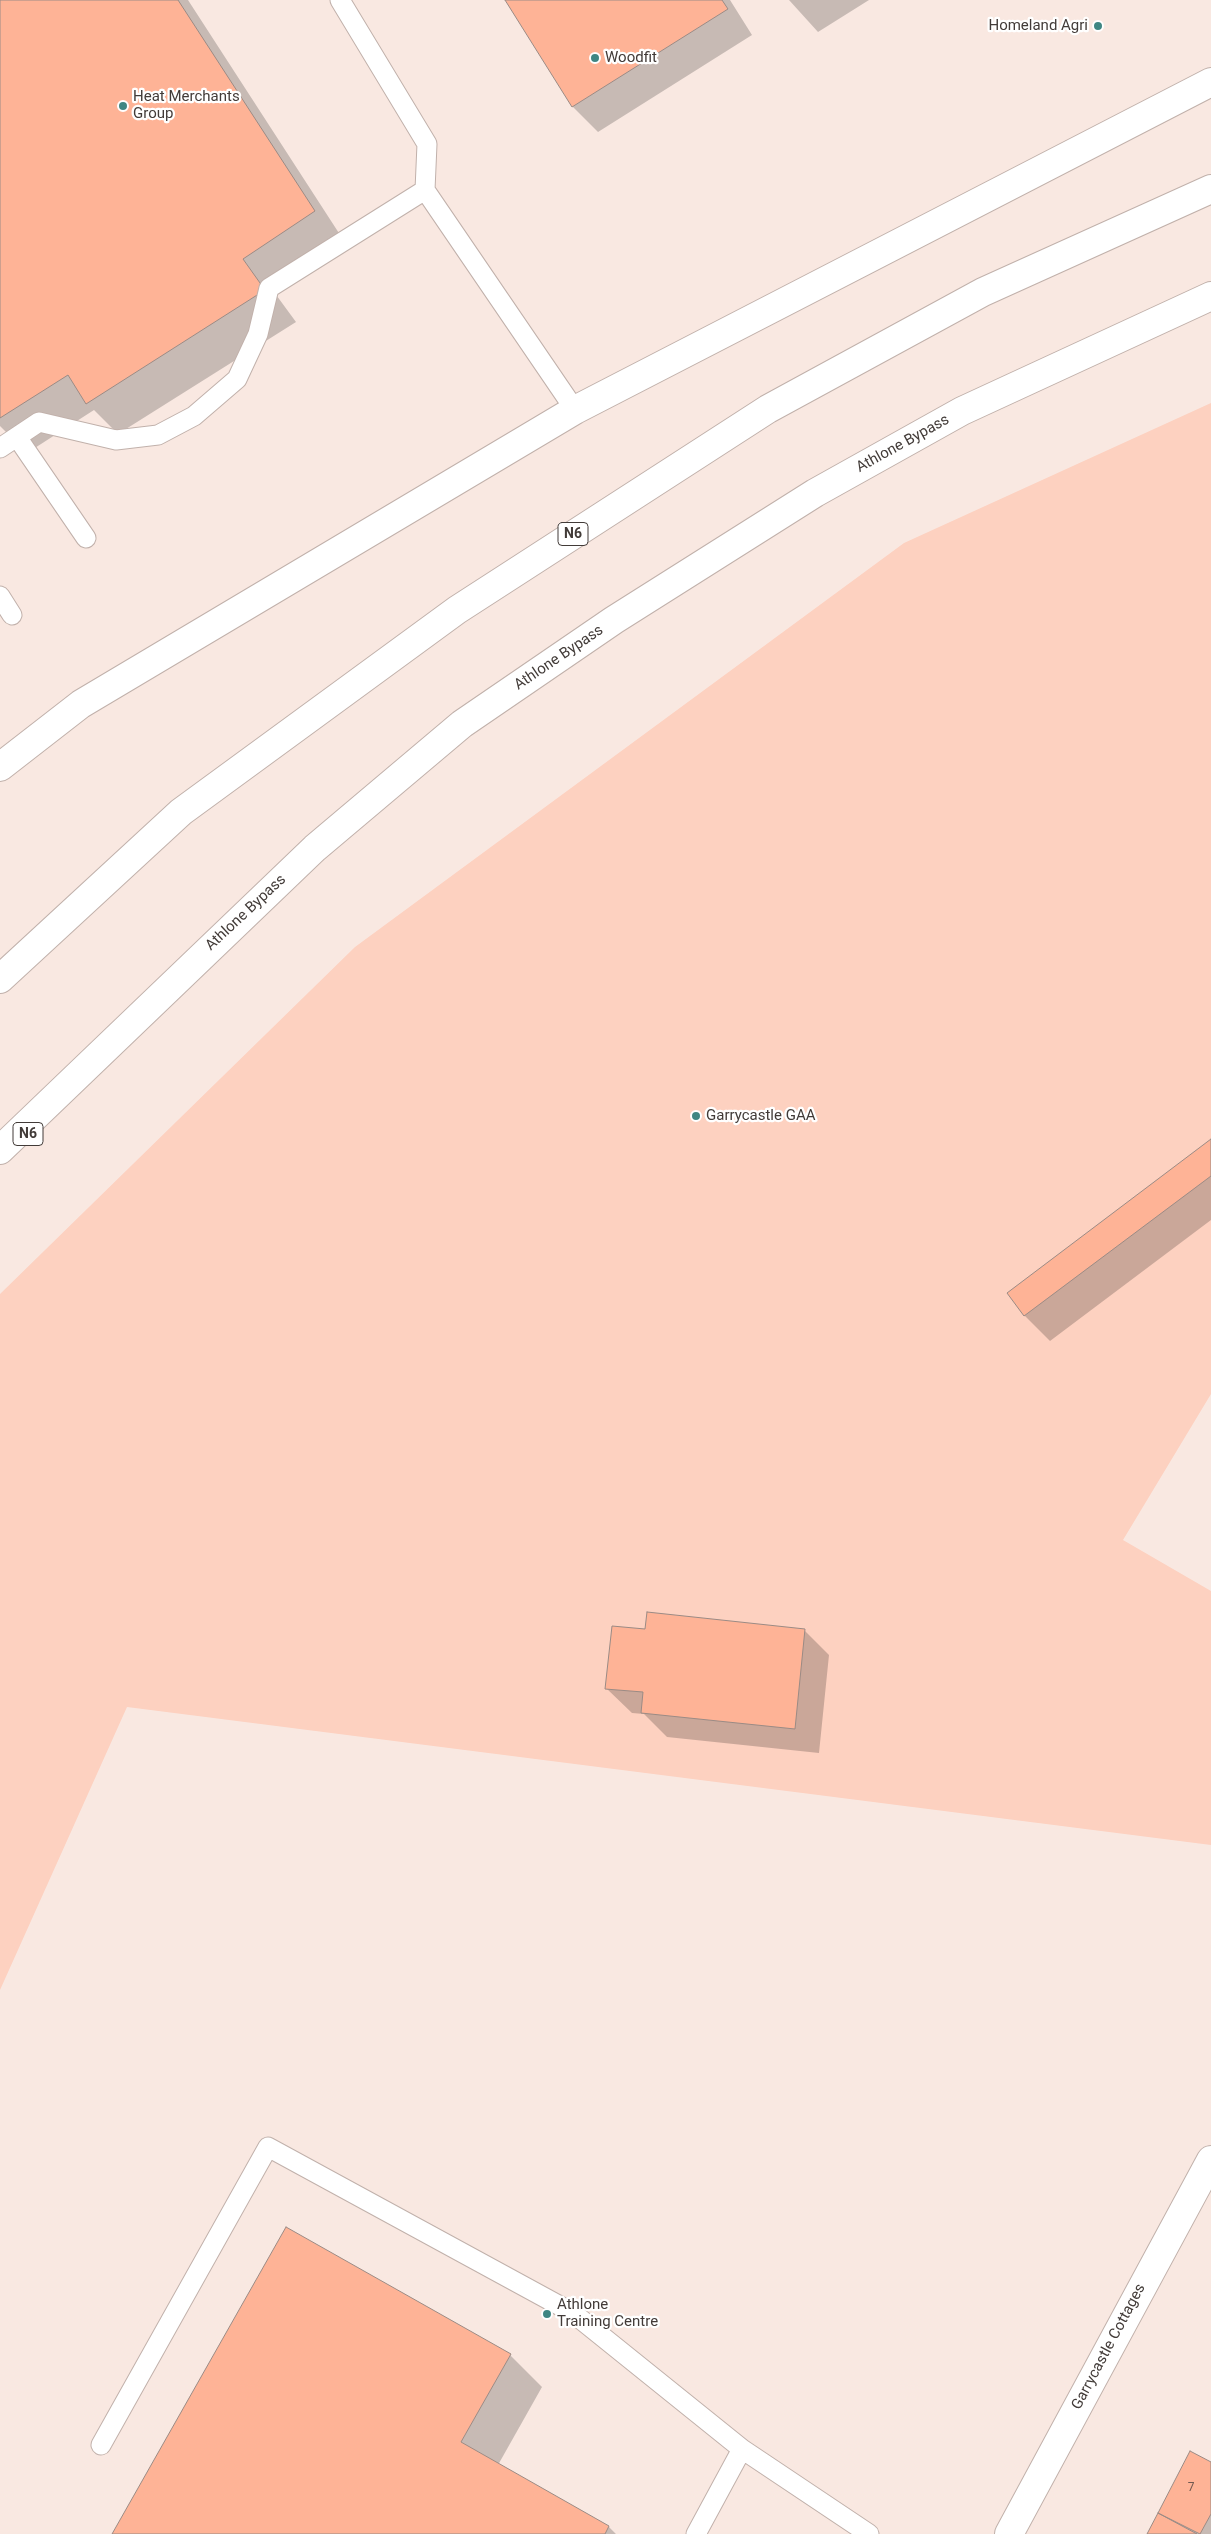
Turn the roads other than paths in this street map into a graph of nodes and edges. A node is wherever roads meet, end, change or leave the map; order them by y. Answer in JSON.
{"nodes":[{"id":1,"x":340,"y":0,"type":"edge"},
{"id":2,"x":1211,"y":82,"type":"edge"},
{"id":3,"x":1211,"y":189,"type":"edge"},
{"id":4,"x":425,"y":190,"type":"junction"},
{"id":5,"x":1211,"y":296,"type":"edge"},
{"id":6,"x":576,"y":410,"type":"junction"},
{"id":7,"x":17,"y":437,"type":"junction"},
{"id":8,"x":0,"y":448,"type":"edge"},
{"id":9,"x":86,"y":538,"type":"dead end"},
{"id":10,"x":0,"y":596,"type":"edge"},
{"id":11,"x":12,"y":615,"type":"dead end"},
{"id":12,"x":0,"y":768,"type":"edge"},
{"id":13,"x":0,"y":978,"type":"edge"},
{"id":14,"x":56,"y":1097,"type":"junction"},
{"id":15,"x":0,"y":1150,"type":"edge"},
{"id":16,"x":0,"y":1172,"type":"edge"},
{"id":17,"x":1211,"y":2160,"type":"edge"},
{"id":18,"x":101,"y":2446,"type":"dead end"},
{"id":19,"x":742,"y":2449,"type":"junction"},
{"id":20,"x":696,"y":2534,"type":"edge"},
{"id":21,"x":869,"y":2534,"type":"edge"},
{"id":22,"x":1009,"y":2534,"type":"edge"}],
"edges":[{"from":1,"to":4,"type":"lane"},
{"from":2,"to":6,"type":"main road"},
{"from":3,"to":13,"type":"main road","number":"N6"},
{"from":4,"to":6,"type":"lane"},
{"from":4,"to":7,"type":"lane"},
{"from":5,"to":14,"type":"main road","name":"Athlone Bypass","number":"N6"},
{"from":6,"to":12,"type":"main road"},
{"from":7,"to":8,"type":"lane"},
{"from":7,"to":9,"type":"lane"},
{"from":10,"to":11,"type":"lane"},
{"from":14,"to":15,"type":"main road","name":"Athlone Bypass","number":"N6"},
{"from":14,"to":16,"type":"main road","number":"N6"},
{"from":17,"to":22,"type":"main road","name":"Garrycastle Cottages"},
{"from":18,"to":19,"type":"lane"},
{"from":19,"to":20,"type":"lane"},
{"from":19,"to":21,"type":"lane"}]}
